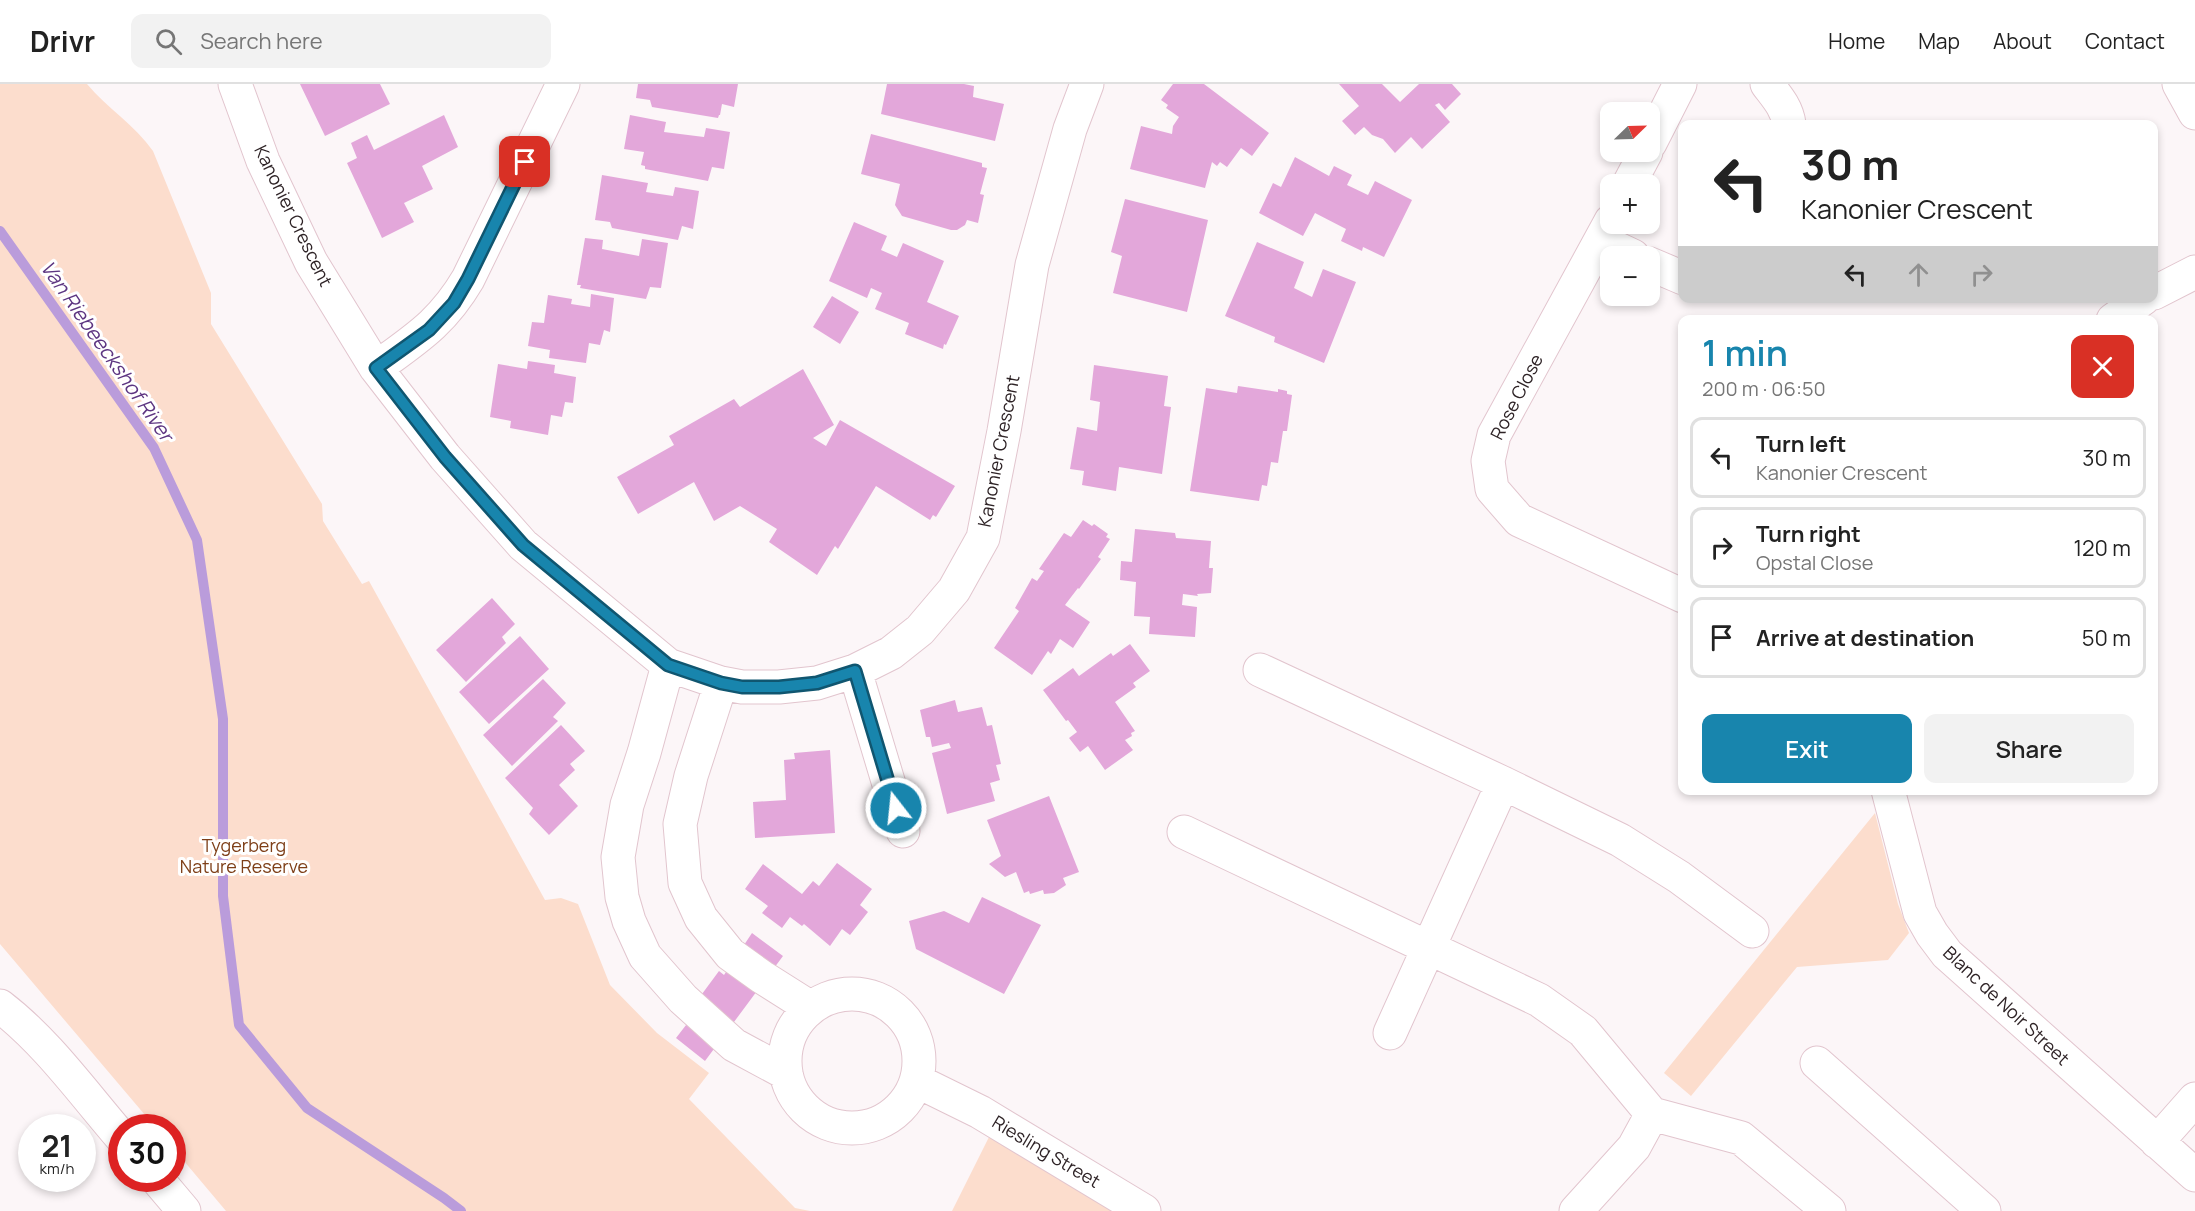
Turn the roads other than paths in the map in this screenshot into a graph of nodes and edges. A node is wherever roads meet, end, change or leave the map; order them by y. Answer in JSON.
{"nodes":[{"id":1,"x":235,"y":84,"type":"edge"},
{"id":2,"x":562,"y":84,"type":"edge"},
{"id":3,"x":1087,"y":84,"type":"edge"},
{"id":4,"x":1680,"y":84,"type":"edge"},
{"id":5,"x":1767,"y":84,"type":"edge"},
{"id":6,"x":2179,"y":84,"type":"edge"},
{"id":7,"x":2195,"y":113,"type":"edge"},
{"id":8,"x":1788,"y":120,"type":"edge"},
{"id":9,"x":1660,"y":123,"type":"edge"},
{"id":10,"x":1604,"y":234,"type":"edge"},
{"id":11,"x":1609,"y":234,"type":"edge"},
{"id":12,"x":1622,"y":246,"type":"edge"},
{"id":13,"x":1660,"y":268,"type":"edge"},
{"id":14,"x":2195,"y":272,"type":"edge"},
{"id":15,"x":1678,"y":276,"type":"edge"},
{"id":16,"x":2158,"y":291,"type":"edge"},
{"id":17,"x":2137,"y":303,"type":"edge"},
{"id":18,"x":2120,"y":315,"type":"edge"},
{"id":19,"x":376,"y":368,"type":"junction"},
{"id":20,"x":1678,"y":594,"type":"edge"},
{"id":21,"x":668,"y":665,"type":"junction"},
{"id":22,"x":1260,"y":670,"type":"dead end"},
{"id":23,"x":855,"y":671,"type":"junction"},
{"id":24,"x":721,"y":683,"type":"junction"},
{"id":25,"x":1503,"y":783,"type":"junction"},
{"id":26,"x":1889,"y":795,"type":"edge"},
{"id":27,"x":903,"y":831,"type":"dead end"},
{"id":28,"x":1184,"y":832,"type":"dead end"},
{"id":29,"x":1752,"y":931,"type":"dead end"},
{"id":30,"x":1429,"y":947,"type":"junction"},
{"id":31,"x":0,"y":1006,"type":"edge"},
{"id":32,"x":811,"y":1008,"type":"junction"},
{"id":33,"x":1390,"y":1033,"type":"dead end"},
{"id":34,"x":1817,"y":1063,"type":"dead end"},
{"id":35,"x":786,"y":1073,"type":"junction"},
{"id":36,"x":917,"y":1082,"type":"junction"},
{"id":37,"x":2195,"y":1099,"type":"edge"},
{"id":38,"x":1652,"y":1114,"type":"junction"},
{"id":39,"x":108,"y":1122,"type":"edge"},
{"id":40,"x":2157,"y":1142,"type":"junction"},
{"id":41,"x":2195,"y":1175,"type":"edge"},
{"id":42,"x":168,"y":1192,"type":"edge"},
{"id":43,"x":1581,"y":1209,"type":"edge"},
{"id":44,"x":184,"y":1211,"type":"edge"},
{"id":45,"x":1144,"y":1211,"type":"edge"},
{"id":46,"x":1828,"y":1211,"type":"edge"},
{"id":47,"x":1984,"y":1211,"type":"edge"}],
"edges":[{"from":1,"to":19,"type":"street","name":"Kanonier Crescent"},
{"from":2,"to":19,"type":"street"},
{"from":3,"to":23,"type":"street","name":"Kanonier Crescent"},
{"from":4,"to":9,"type":"street"},
{"from":5,"to":8,"type":"street"},
{"from":6,"to":7,"type":"street"},
{"from":10,"to":20,"type":"street","name":"Rose Close"},
{"from":11,"to":12,"type":"street","name":"Rose Close"},
{"from":13,"to":15,"type":"street"},
{"from":14,"to":16,"type":"street"},
{"from":17,"to":18,"type":"street"},
{"from":19,"to":21,"type":"street","name":"Kanonier Crescent"},
{"from":21,"to":24,"type":"street","name":"Kanonier Crescent"},
{"from":21,"to":35,"type":"street"},
{"from":22,"to":25,"type":"street"},
{"from":23,"to":24,"type":"street","name":"Kanonier Crescent"},
{"from":23,"to":27,"type":"street"},
{"from":24,"to":32,"type":"street"},
{"from":25,"to":29,"type":"street"},
{"from":25,"to":30,"type":"street"},
{"from":26,"to":40,"type":"street","name":"Blanc de Noir Street"},
{"from":28,"to":30,"type":"street"},
{"from":30,"to":33,"type":"street"},
{"from":30,"to":38,"type":"street"},
{"from":31,"to":39,"type":"street"},
{"from":32,"to":35,"type":"street"},
{"from":32,"to":36,"type":"street"},
{"from":34,"to":47,"type":"street"},
{"from":35,"to":36,"type":"street"},
{"from":36,"to":45,"type":"street","name":"Riesling Street"},
{"from":37,"to":40,"type":"street"},
{"from":38,"to":43,"type":"street"},
{"from":38,"to":46,"type":"street"},
{"from":40,"to":41,"type":"street","name":"Blanc de Noir Street"},
{"from":42,"to":44,"type":"street"}]}
